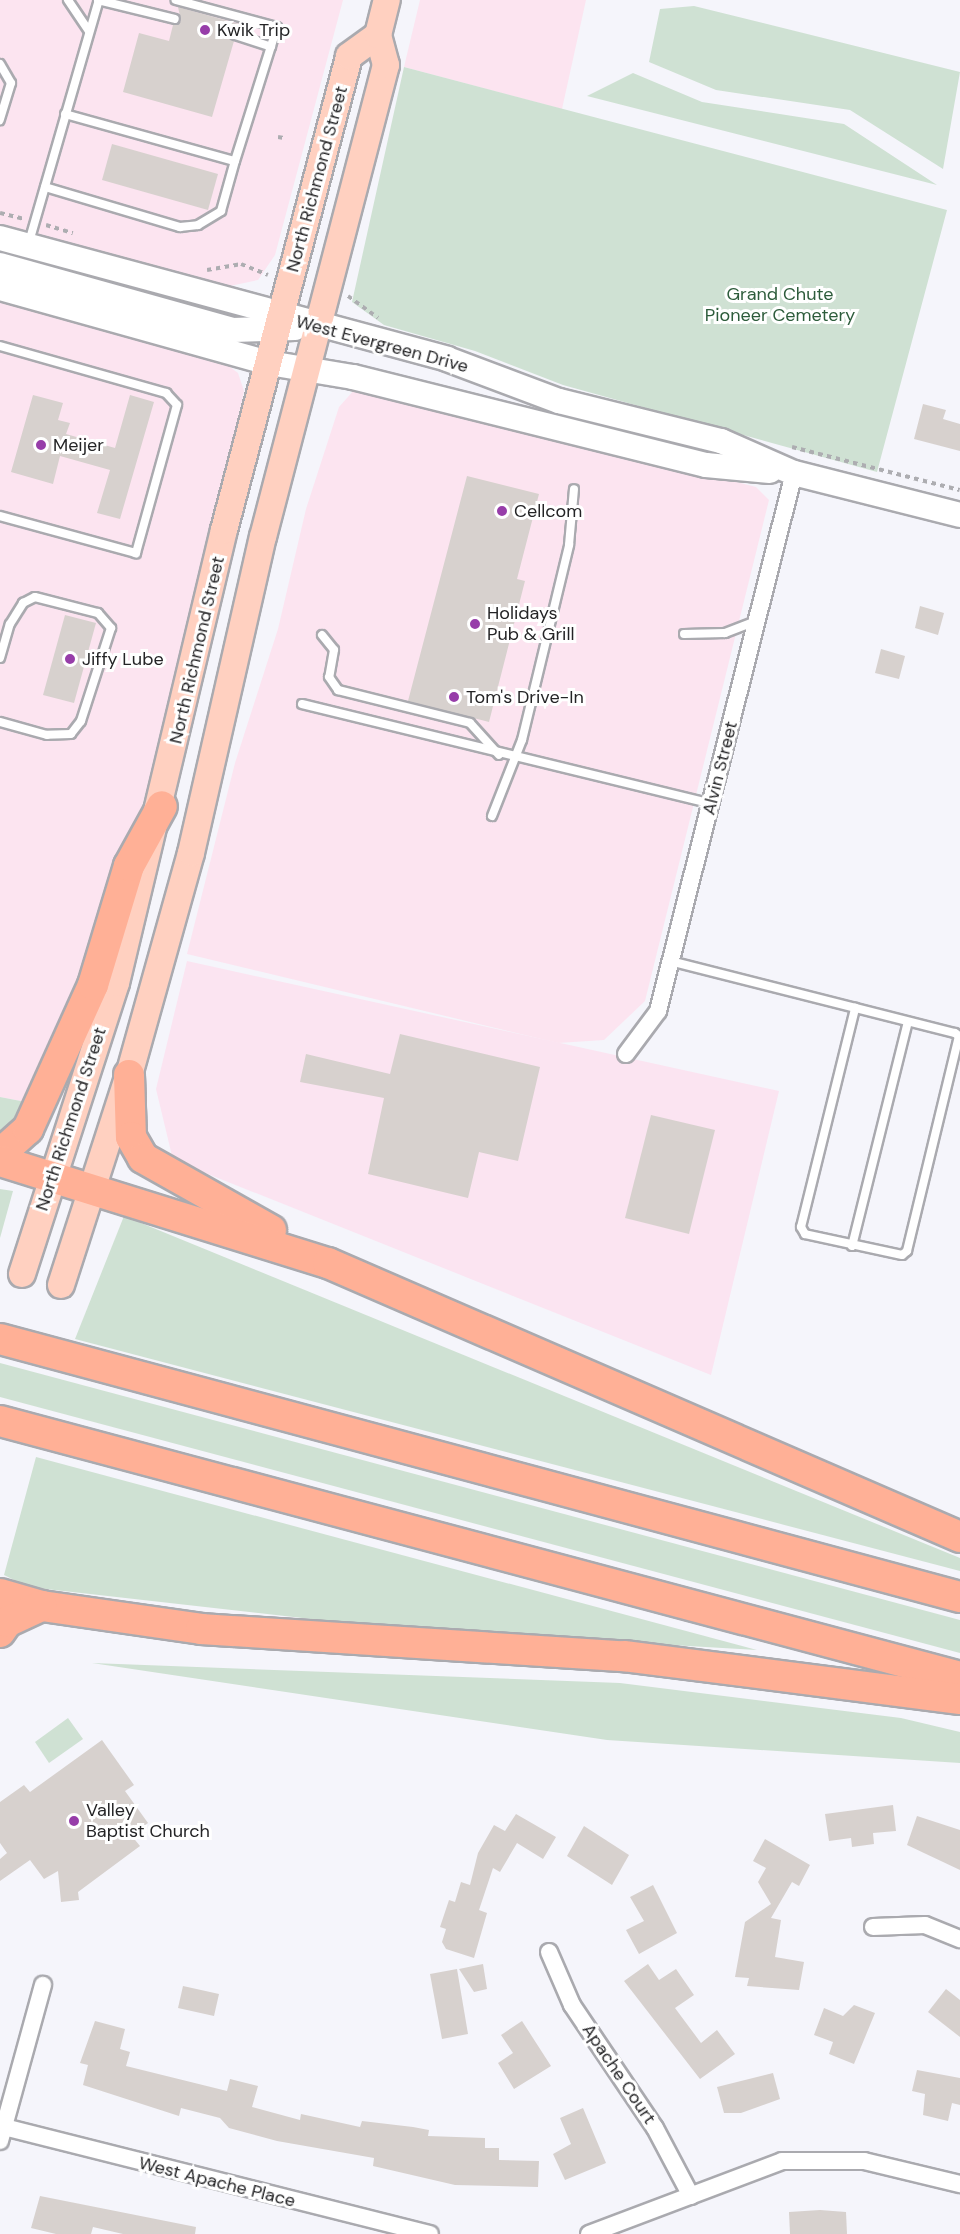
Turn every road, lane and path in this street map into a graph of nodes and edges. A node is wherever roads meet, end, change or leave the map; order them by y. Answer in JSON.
{"nodes":[{"id":1,"x":68,"y":0,"type":"edge"},
{"id":2,"x":99,"y":0,"type":"edge"},
{"id":3,"x":176,"y":0,"type":"edge"},
{"id":4,"x":387,"y":0,"type":"edge"},
{"id":5,"x":175,"y":19,"type":"dead end"},
{"id":6,"x":89,"y":31,"type":"junction"},
{"id":7,"x":235,"y":35,"type":"dead end"},
{"id":8,"x":378,"y":35,"type":"junction"},
{"id":9,"x":271,"y":47,"type":"junction"},
{"id":10,"x":0,"y":64,"type":"edge"},
{"id":11,"x":65,"y":114,"type":"junction"},
{"id":12,"x":0,"y":120,"type":"edge"},
{"id":13,"x":278,"y":137,"type":"dead end"},
{"id":14,"x":284,"y":138,"type":"dead end"},
{"id":15,"x":235,"y":161,"type":"junction"},
{"id":16,"x":45,"y":187,"type":"junction"},
{"id":17,"x":0,"y":238,"type":"edge"},
{"id":18,"x":28,"y":246,"type":"junction"},
{"id":19,"x":0,"y":265,"type":"edge"},
{"id":20,"x":197,"y":269,"type":"dead end"},
{"id":21,"x":263,"y":274,"type":"dead end"},
{"id":22,"x":0,"y":288,"type":"edge"},
{"id":23,"x":278,"y":324,"type":"junction"},
{"id":24,"x":318,"y":325,"type":"junction"},
{"id":25,"x":0,"y":346,"type":"edge"},
{"id":26,"x":269,"y":363,"type":"junction"},
{"id":27,"x":308,"y":364,"type":"junction"},
{"id":28,"x":628,"y":418,"type":"junction"},
{"id":29,"x":794,"y":473,"type":"junction"},
{"id":30,"x":574,"y":489,"type":"dead end"},
{"id":31,"x":960,"y":515,"type":"edge"},
{"id":32,"x":0,"y":516,"type":"edge"},
{"id":33,"x":757,"y":621,"type":"junction"},
{"id":34,"x":684,"y":634,"type":"dead end"},
{"id":35,"x":322,"y":635,"type":"dead end"},
{"id":36,"x":0,"y":658,"type":"edge"},
{"id":37,"x":302,"y":704,"type":"dead end"},
{"id":38,"x":0,"y":722,"type":"edge"},
{"id":39,"x":499,"y":755,"type":"junction"},
{"id":40,"x":516,"y":759,"type":"junction"},
{"id":41,"x":711,"y":804,"type":"junction"},
{"id":42,"x":162,"y":806,"type":"junction"},
{"id":43,"x":492,"y":816,"type":"dead end"},
{"id":44,"x":670,"y":961,"type":"junction"},
{"id":45,"x":855,"y":1008,"type":"junction"},
{"id":46,"x":908,"y":1022,"type":"junction"},
{"id":47,"x":626,"y":1054,"type":"dead end"},
{"id":48,"x":129,"y":1075,"type":"junction"},
{"id":49,"x":0,"y":1154,"type":"edge"},
{"id":50,"x":0,"y":1161,"type":"edge"},
{"id":51,"x":52,"y":1177,"type":"junction"},
{"id":52,"x":93,"y":1189,"type":"junction"},
{"id":53,"x":852,"y":1246,"type":"junction"},
{"id":54,"x":328,"y":1263,"type":"junction"},
{"id":55,"x":22,"y":1274,"type":"dead end"},
{"id":56,"x":61,"y":1285,"type":"dead end"},
{"id":57,"x":0,"y":1339,"type":"edge"},
{"id":58,"x":0,"y":1421,"type":"edge"},
{"id":59,"x":960,"y":1537,"type":"edge"},
{"id":60,"x":0,"y":1594,"type":"edge"},
{"id":61,"x":960,"y":1597,"type":"edge"},
{"id":62,"x":42,"y":1606,"type":"junction"},
{"id":63,"x":0,"y":1632,"type":"edge"},
{"id":64,"x":960,"y":1677,"type":"edge"},
{"id":65,"x":960,"y":1700,"type":"edge"},
{"id":66,"x":873,"y":1927,"type":"dead end"},
{"id":67,"x":960,"y":1939,"type":"edge"},
{"id":68,"x":549,"y":1952,"type":"dead end"},
{"id":69,"x":43,"y":1985,"type":"dead end"},
{"id":70,"x":2,"y":2134,"type":"edge"},
{"id":71,"x":960,"y":2184,"type":"edge"},
{"id":72,"x":691,"y":2196,"type":"junction"},
{"id":73,"x":430,"y":2234,"type":"edge"},
{"id":74,"x":589,"y":2234,"type":"edge"}],
"edges":[{"from":1,"to":6,"type":"lane"},
{"from":2,"to":5,"type":"lane"},
{"from":2,"to":6,"type":"lane"},
{"from":3,"to":9,"type":"lane"},
{"from":4,"to":8,"type":"main road","name":"North Richmond Street"},
{"from":6,"to":11,"type":"lane"},
{"from":7,"to":9,"type":"lane"},
{"from":8,"to":23,"type":"main road","name":"North Richmond Street"},
{"from":8,"to":24,"type":"main road","name":"North Richmond Street"},
{"from":9,"to":15,"type":"lane"},
{"from":10,"to":12,"type":"lane"},
{"from":11,"to":15,"type":"lane"},
{"from":11,"to":16,"type":"lane"},
{"from":13,"to":14,"type":"path"},
{"from":15,"to":16,"type":"lane"},
{"from":16,"to":18,"type":"lane"},
{"from":17,"to":18,"type":"street","name":"West Evergreen Drive"},
{"from":18,"to":23,"type":"street","name":"West Evergreen Drive"},
{"from":19,"to":23,"type":"street"},
{"from":20,"to":21,"type":"path"},
{"from":22,"to":26,"type":"street","name":"West Evergreen Drive"},
{"from":23,"to":24,"type":"street","name":"West Evergreen Drive"},
{"from":23,"to":26,"type":"main road","name":"North Richmond Street"},
{"from":24,"to":27,"type":"main road","name":"North Richmond Street"},
{"from":24,"to":28,"type":"street","name":"West Evergreen Drive"},
{"from":25,"to":32,"type":"lane"},
{"from":26,"to":27,"type":"street","name":"West Evergreen Drive"},
{"from":26,"to":42,"type":"main road","name":"North Richmond Street"},
{"from":27,"to":28,"type":"street"},
{"from":27,"to":29,"type":"street","name":"West Evergreen Drive"},
{"from":27,"to":48,"type":"main road","name":"North Richmond Street"},
{"from":28,"to":29,"type":"street","name":"West Evergreen Drive"},
{"from":29,"to":31,"type":"street","name":"West Evergreen Drive"},
{"from":29,"to":33,"type":"street","name":"Alvin Street"},
{"from":30,"to":40,"type":"lane"},
{"from":33,"to":34,"type":"lane"},
{"from":33,"to":41,"type":"street","name":"Alvin Street"},
{"from":35,"to":39,"type":"lane"},
{"from":36,"to":38,"type":"lane"},
{"from":37,"to":39,"type":"lane"},
{"from":39,"to":40,"type":"lane"},
{"from":40,"to":41,"type":"lane"},
{"from":40,"to":43,"type":"lane"},
{"from":41,"to":44,"type":"street","name":"Alvin Street"},
{"from":42,"to":49,"type":"highway"},
{"from":42,"to":51,"type":"main road","name":"North Richmond Street"},
{"from":44,"to":45,"type":"lane"},
{"from":44,"to":47,"type":"street","name":"Alvin Street"},
{"from":45,"to":46,"type":"lane"},
{"from":45,"to":53,"type":"lane"},
{"from":46,"to":53,"type":"lane"},
{"from":46,"to":53,"type":"lane"},
{"from":48,"to":52,"type":"main road","name":"North Richmond Street"},
{"from":48,"to":54,"type":"highway"},
{"from":50,"to":51,"type":"highway"},
{"from":51,"to":52,"type":"highway"},
{"from":51,"to":55,"type":"main road","name":"North Richmond Street"},
{"from":52,"to":54,"type":"highway"},
{"from":52,"to":56,"type":"main road","name":"North Richmond Street"},
{"from":54,"to":59,"type":"highway"},
{"from":57,"to":61,"type":"highway"},
{"from":58,"to":64,"type":"highway"},
{"from":60,"to":62,"type":"highway"},
{"from":62,"to":63,"type":"highway"},
{"from":62,"to":65,"type":"highway"},
{"from":66,"to":67,"type":"street"},
{"from":68,"to":72,"type":"street","name":"Apache Court"},
{"from":69,"to":70,"type":"street"},
{"from":70,"to":73,"type":"street","name":"West Apache Place"},
{"from":71,"to":72,"type":"street"},
{"from":72,"to":74,"type":"street"}]}
